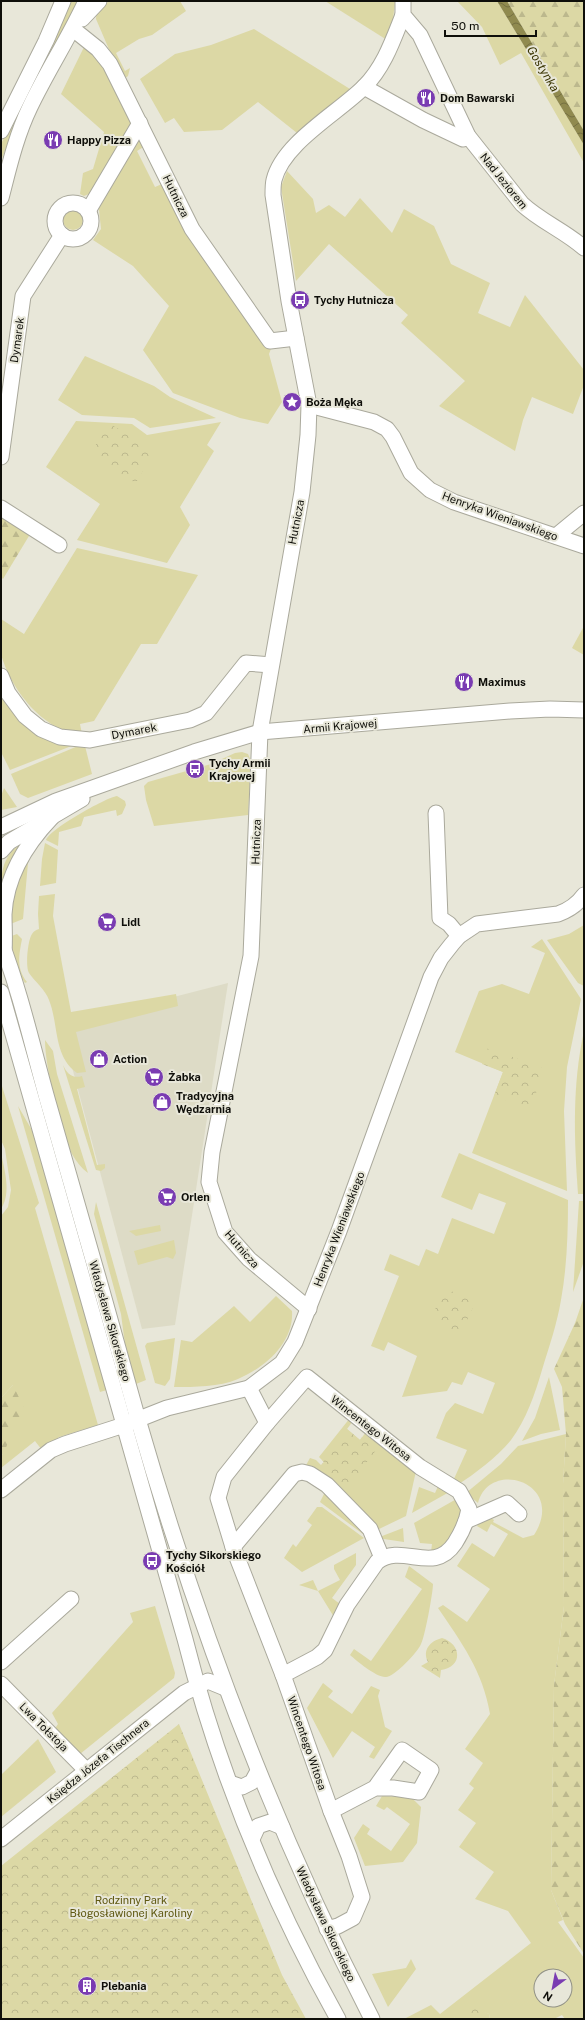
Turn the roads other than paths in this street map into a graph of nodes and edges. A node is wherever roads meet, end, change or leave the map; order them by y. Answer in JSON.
{"nodes":[{"id":1,"x":63,"y":1,"type":"edge"},
{"id":2,"x":86,"y":1,"type":"edge"},
{"id":3,"x":99,"y":1,"type":"edge"},
{"id":4,"x":403,"y":8,"type":"edge"},
{"id":5,"x":73,"y":29,"type":"junction"},
{"id":6,"x":364,"y":87,"type":"junction"},
{"id":7,"x":20,"y":91,"type":"junction"},
{"id":8,"x":1,"y":113,"type":"edge"},
{"id":9,"x":140,"y":123,"type":"junction"},
{"id":10,"x":1,"y":131,"type":"edge"},
{"id":11,"x":468,"y":136,"type":"junction"},
{"id":12,"x":1,"y":198,"type":"edge"},
{"id":13,"x":88,"y":211,"type":"junction"},
{"id":14,"x":62,"y":235,"type":"junction"},
{"id":15,"x":584,"y":248,"type":"edge"},
{"id":16,"x":296,"y":338,"type":"junction"},
{"id":17,"x":309,"y":405,"type":"junction"},
{"id":18,"x":1,"y":457,"type":"edge"},
{"id":19,"x":1,"y":508,"type":"edge"},
{"id":20,"x":584,"y":513,"type":"edge"},
{"id":21,"x":556,"y":536,"type":"junction"},
{"id":22,"x":59,"y":545,"type":"dead end"},
{"id":23,"x":584,"y":546,"type":"edge"},
{"id":24,"x":271,"y":666,"type":"junction"},
{"id":25,"x":1,"y":676,"type":"edge"},
{"id":26,"x":584,"y":710,"type":"edge"},
{"id":27,"x":260,"y":732,"type":"junction"},
{"id":28,"x":104,"y":785,"type":"junction"},
{"id":29,"x":40,"y":808,"type":"junction"},
{"id":30,"x":436,"y":813,"type":"dead end"},
{"id":31,"x":1,"y":815,"type":"edge"},
{"id":32,"x":52,"y":816,"type":"junction"},
{"id":33,"x":1,"y":827,"type":"edge"},
{"id":34,"x":1,"y":851,"type":"edge"},
{"id":35,"x":584,"y":895,"type":"edge"},
{"id":36,"x":459,"y":936,"type":"junction"},
{"id":37,"x":3,"y":947,"type":"edge"},
{"id":38,"x":1,"y":992,"type":"edge"},
{"id":39,"x":309,"y":1309,"type":"junction"},
{"id":40,"x":249,"y":1388,"type":"junction"},
{"id":41,"x":138,"y":1419,"type":"junction"},
{"id":42,"x":267,"y":1424,"type":"junction"},
{"id":43,"x":124,"y":1425,"type":"junction"},
{"id":44,"x":1,"y":1490,"type":"edge"},
{"id":45,"x":519,"y":1514,"type":"dead end"},
{"id":46,"x":466,"y":1521,"type":"junction"},
{"id":47,"x":233,"y":1547,"type":"junction"},
{"id":48,"x":382,"y":1558,"type":"junction"},
{"id":49,"x":71,"y":1599,"type":"dead end"},
{"id":50,"x":1,"y":1662,"type":"edge"},
{"id":51,"x":283,"y":1675,"type":"junction"},
{"id":52,"x":1,"y":1684,"type":"edge"},
{"id":53,"x":197,"y":1686,"type":"junction"},
{"id":54,"x":225,"y":1688,"type":"junction"},
{"id":55,"x":86,"y":1770,"type":"junction"},
{"id":56,"x":258,"y":1771,"type":"junction"},
{"id":57,"x":230,"y":1783,"type":"junction"},
{"id":58,"x":375,"y":1788,"type":"dead end"},
{"id":59,"x":331,"y":1810,"type":"junction"},
{"id":60,"x":282,"y":1827,"type":"junction"},
{"id":61,"x":1,"y":1839,"type":"edge"},
{"id":62,"x":252,"y":1839,"type":"junction"},
{"id":63,"x":327,"y":1929,"type":"junction"},
{"id":64,"x":338,"y":2019,"type":"edge"},
{"id":65,"x":372,"y":2019,"type":"edge"}],
"edges":[{"from":1,"to":7,"type":"street"},
{"from":2,"to":5,"type":"street"},
{"from":3,"to":5,"type":"street"},
{"from":4,"to":6,"type":"street","name":"Hutnicza"},
{"from":4,"to":11,"type":"street","name":"Nad Jeziorem"},
{"from":5,"to":9,"type":"street","name":"Hutnicza"},
{"from":5,"to":12,"type":"street"},
{"from":6,"to":11,"type":"street"},
{"from":6,"to":16,"type":"street","name":"Hutnicza"},
{"from":7,"to":8,"type":"street"},
{"from":7,"to":10,"type":"street"},
{"from":9,"to":13,"type":"street"},
{"from":9,"to":16,"type":"street","name":"Hutnicza"},
{"from":11,"to":15,"type":"street","name":"Nad Jeziorem"},
{"from":13,"to":14,"type":"street"},
{"from":13,"to":14,"type":"street"},
{"from":14,"to":18,"type":"street","name":"Dymarek"},
{"from":16,"to":17,"type":"street","name":"Hutnicza"},
{"from":17,"to":21,"type":"street","name":"Henryka Wieniawskiego"},
{"from":17,"to":24,"type":"street","name":"Hutnicza"},
{"from":19,"to":22,"type":"street"},
{"from":20,"to":21,"type":"street"},
{"from":21,"to":23,"type":"street","name":"Henryka Wieniawskiego"},
{"from":24,"to":25,"type":"street","name":"Dymarek"},
{"from":24,"to":27,"type":"street","name":"Hutnicza"},
{"from":26,"to":27,"type":"street","name":"Armii Krajowej"},
{"from":27,"to":28,"type":"street","name":"Armii Krajowej"},
{"from":27,"to":39,"type":"street","name":"Hutnicza"},
{"from":28,"to":29,"type":"street","name":"Armii Krajowej"},
{"from":28,"to":32,"type":"street","name":"Armii Krajowej"},
{"from":29,"to":31,"type":"street","name":"Armii Krajowej"},
{"from":29,"to":33,"type":"street","name":"Armii Krajowej"},
{"from":30,"to":36,"type":"street"},
{"from":32,"to":34,"type":"street","name":"Armii Krajowej"},
{"from":32,"to":37,"type":"street","name":"Władysława Sikorskiego"},
{"from":35,"to":36,"type":"street","name":"Henryka Wieniawskiego"},
{"from":36,"to":39,"type":"street","name":"Henryka Wieniawskiego"},
{"from":37,"to":41,"type":"street","name":"Władysława Sikorskiego"},
{"from":38,"to":43,"type":"street","name":"Władysława Sikorskiego"},
{"from":39,"to":40,"type":"street","name":"Henryka Wieniawskiego"},
{"from":40,"to":41,"type":"street","name":"Henryka Wieniawskiego"},
{"from":40,"to":42,"type":"street"},
{"from":41,"to":43,"type":"street","name":"Henryka Wieniawskiego"},
{"from":41,"to":54,"type":"street","name":"Władysława Sikorskiego"},
{"from":42,"to":46,"type":"street","name":"Wincentego Witosa"},
{"from":42,"to":47,"type":"street","name":"Wincentego Witosa"},
{"from":43,"to":44,"type":"street"},
{"from":43,"to":53,"type":"street","name":"Władysława Sikorskiego"},
{"from":45,"to":46,"type":"street"},
{"from":46,"to":48,"type":"street"},
{"from":47,"to":48,"type":"street"},
{"from":47,"to":51,"type":"street","name":"Wincentego Witosa"},
{"from":48,"to":51,"type":"street"},
{"from":49,"to":50,"type":"street"},
{"from":51,"to":59,"type":"street","name":"Wincentego Witosa"},
{"from":52,"to":55,"type":"street","name":"Lwa Tołstoja"},
{"from":53,"to":54,"type":"street"},
{"from":53,"to":55,"type":"street","name":"Księdza Józefa Tischnera"},
{"from":53,"to":57,"type":"street","name":"Władysława Sikorskiego"},
{"from":54,"to":56,"type":"street","name":"Władysława Sikorskiego"},
{"from":55,"to":61,"type":"street","name":"Księdza Józefa Tischnera"},
{"from":56,"to":57,"type":"street"},
{"from":56,"to":60,"type":"street","name":"Władysława Sikorskiego"},
{"from":57,"to":62,"type":"street","name":"Władysława Sikorskiego"},
{"from":58,"to":59,"type":"street"},
{"from":59,"to":63,"type":"street","name":"Wincentego Witosa"},
{"from":60,"to":62,"type":"street"},
{"from":60,"to":63,"type":"street","name":"Władysława Sikorskiego"},
{"from":62,"to":64,"type":"street","name":"Władysława Sikorskiego"},
{"from":63,"to":65,"type":"street","name":"Władysława Sikorskiego"}]}
